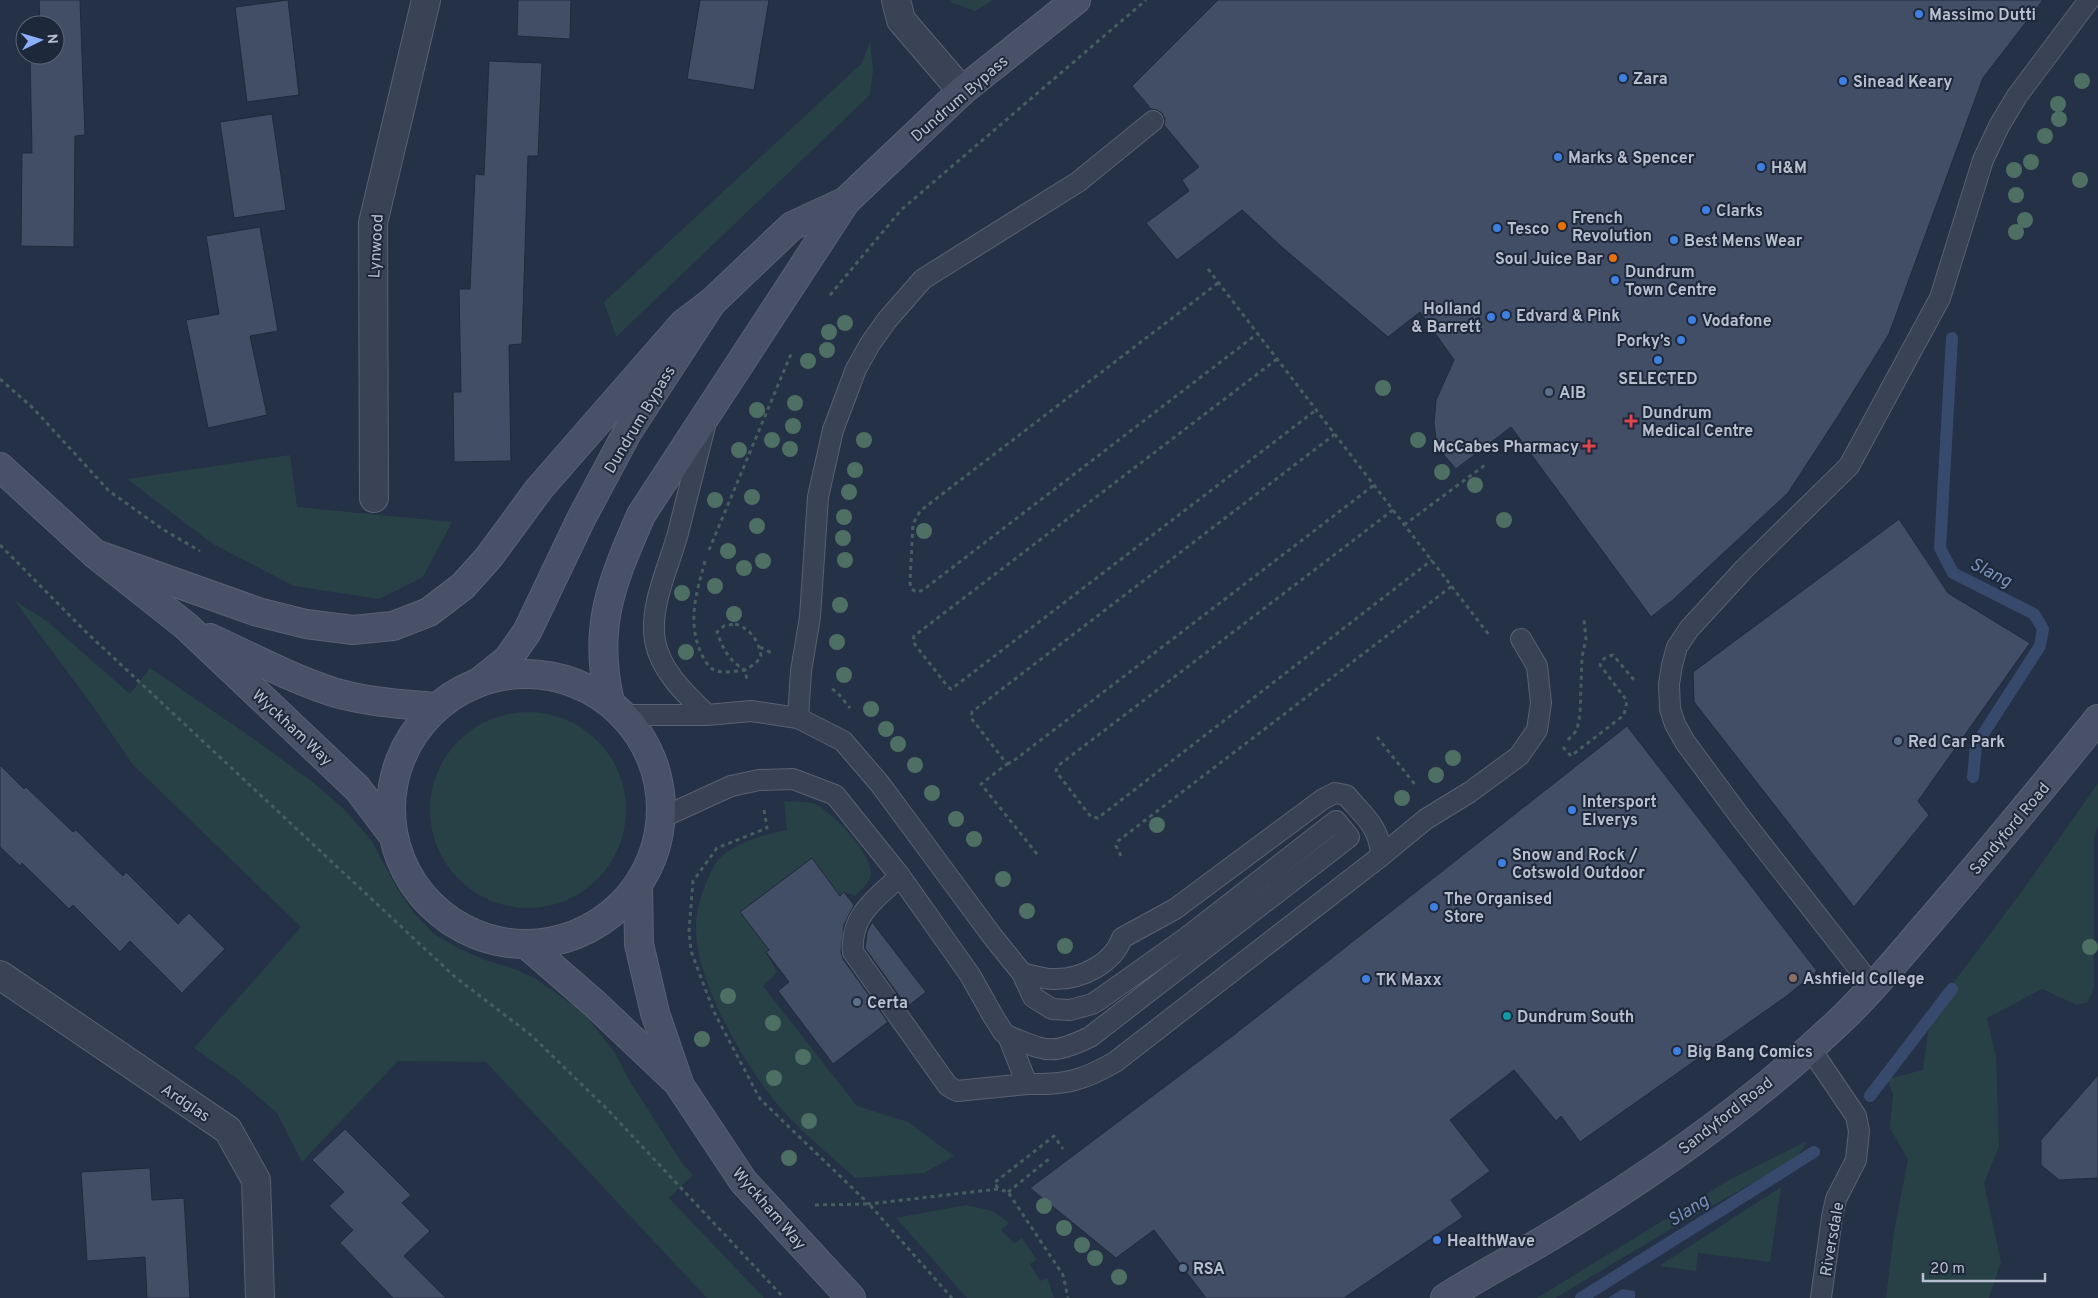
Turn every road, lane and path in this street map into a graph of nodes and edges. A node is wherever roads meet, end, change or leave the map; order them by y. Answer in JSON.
{"nodes":[{"id":1,"x":426,"y":0,"type":"edge"},
{"id":2,"x":896,"y":0,"type":"edge"},
{"id":3,"x":1076,"y":0,"type":"edge"},
{"id":4,"x":1146,"y":0,"type":"edge"},
{"id":5,"x":2089,"y":0,"type":"edge"},
{"id":6,"x":962,"y":91,"type":"junction"},
{"id":7,"x":1153,"y":121,"type":"dead end"},
{"id":8,"x":846,"y":201,"type":"junction"},
{"id":9,"x":1208,"y":269,"type":"dead end"},
{"id":10,"x":1218,"y":283,"type":"junction"},
{"id":11,"x":826,"y":300,"type":"dead end"},
{"id":12,"x":712,"y":302,"type":"junction"},
{"id":13,"x":1258,"y":334,"type":"junction"},
{"id":14,"x":794,"y":347,"type":"dead end"},
{"id":15,"x":1277,"y":359,"type":"junction"},
{"id":16,"x":0,"y":379,"type":"edge"},
{"id":17,"x":1316,"y":410,"type":"junction"},
{"id":18,"x":708,"y":414,"type":"junction"},
{"id":19,"x":1335,"y":434,"type":"junction"},
{"id":20,"x":1485,"y":465,"type":"dead end"},
{"id":21,"x":0,"y":467,"type":"edge"},
{"id":22,"x":1374,"y":485,"type":"junction"},
{"id":23,"x":374,"y":498,"type":"dead end"},
{"id":24,"x":1393,"y":510,"type":"junction"},
{"id":25,"x":1404,"y":525,"type":"junction"},
{"id":26,"x":0,"y":546,"type":"edge"},
{"id":27,"x":709,"y":550,"type":"dead end"},
{"id":28,"x":95,"y":554,"type":"junction"},
{"id":29,"x":206,"y":555,"type":"dead end"},
{"id":30,"x":1432,"y":560,"type":"junction"},
{"id":31,"x":1452,"y":586,"type":"junction"},
{"id":32,"x":1584,"y":620,"type":"dead end"},
{"id":33,"x":186,"y":626,"type":"junction"},
{"id":34,"x":1521,"y":640,"type":"dead end"},
{"id":35,"x":1492,"y":641,"type":"dead end"},
{"id":36,"x":745,"y":670,"type":"joint"},
{"id":37,"x":481,"y":680,"type":"junction"},
{"id":38,"x":1634,"y":680,"type":"dead end"},
{"id":39,"x":436,"y":706,"type":"junction"},
{"id":40,"x":616,"y":708,"type":"junction"},
{"id":41,"x":707,"y":715,"type":"junction"},
{"id":42,"x":798,"y":718,"type":"junction"},
{"id":43,"x":2098,"y":719,"type":"edge"},
{"id":44,"x":1377,"y":737,"type":"dead end"},
{"id":45,"x":1007,"y":764,"type":"junction"},
{"id":46,"x":661,"y":818,"type":"junction"},
{"id":47,"x":1426,"y":818,"type":"junction"},
{"id":48,"x":392,"y":834,"type":"junction"},
{"id":49,"x":1037,"y":854,"type":"dead end"},
{"id":50,"x":1121,"y":856,"type":"dead end"},
{"id":51,"x":1381,"y":856,"type":"junction"},
{"id":52,"x":900,"y":876,"type":"junction"},
{"id":53,"x":638,"y":884,"type":"junction"},
{"id":54,"x":527,"y":945,"type":"junction"},
{"id":55,"x":1022,"y":973,"type":"junction"},
{"id":56,"x":0,"y":975,"type":"edge"},
{"id":57,"x":1873,"y":986,"type":"junction"},
{"id":58,"x":1008,"y":1036,"type":"junction"},
{"id":59,"x":1810,"y":1048,"type":"junction"},
{"id":60,"x":1027,"y":1084,"type":"junction"},
{"id":61,"x":680,"y":1086,"type":"junction"},
{"id":62,"x":1063,"y":1148,"type":"dead end"},
{"id":63,"x":1049,"y":1159,"type":"dead end"},
{"id":64,"x":998,"y":1189,"type":"dead end"},
{"id":65,"x":1008,"y":1192,"type":"dead end"},
{"id":66,"x":869,"y":1204,"type":"dead end"},
{"id":67,"x":260,"y":1298,"type":"edge"},
{"id":68,"x":784,"y":1298,"type":"edge"},
{"id":69,"x":851,"y":1298,"type":"edge"},
{"id":70,"x":952,"y":1298,"type":"edge"},
{"id":71,"x":1445,"y":1298,"type":"edge"},
{"id":72,"x":1821,"y":1298,"type":"edge"}],
"edges":[{"from":1,"to":23,"type":"street","name":"Lynwood"},
{"from":2,"to":6,"type":"street"},
{"from":3,"to":6,"type":"main road","name":"Dundrum Bypass"},
{"from":4,"to":11,"type":"path"},
{"from":5,"to":57,"type":"lane"},
{"from":6,"to":8,"type":"main road","name":"Dundrum Bypass"},
{"from":7,"to":42,"type":"lane"},
{"from":8,"to":12,"type":"main road","name":"Dundrum Bypass"},
{"from":8,"to":18,"type":"main road","name":"Dundrum Bypass"},
{"from":9,"to":10,"type":"path"},
{"from":10,"to":13,"type":"path"},
{"from":10,"to":13,"type":"path"},
{"from":12,"to":28,"type":"main road"},
{"from":12,"to":37,"type":"main road","name":"Dundrum Bypass"},
{"from":13,"to":15,"type":"path"},
{"from":14,"to":27,"type":"path"},
{"from":15,"to":17,"type":"path"},
{"from":15,"to":17,"type":"path"},
{"from":16,"to":29,"type":"path"},
{"from":17,"to":19,"type":"path"},
{"from":18,"to":40,"type":"main road","name":"Dundrum Bypass"},
{"from":18,"to":41,"type":"lane"},
{"from":19,"to":22,"type":"path"},
{"from":19,"to":45,"type":"path"},
{"from":20,"to":25,"type":"path"},
{"from":21,"to":28,"type":"main road","name":"Wyckham Way"},
{"from":22,"to":24,"type":"path"},
{"from":22,"to":45,"type":"path"},
{"from":24,"to":25,"type":"path"},
{"from":24,"to":30,"type":"path"},
{"from":25,"to":30,"type":"path"},
{"from":26,"to":68,"type":"path"},
{"from":28,"to":33,"type":"main road","name":"Wyckham Way"},
{"from":30,"to":31,"type":"path"},
{"from":31,"to":35,"type":"path"},
{"from":31,"to":50,"type":"path"},
{"from":32,"to":38,"type":"path"},
{"from":33,"to":39,"type":"main road","name":"Wyckham Way"},
{"from":33,"to":48,"type":"main road","name":"Wyckham Way"},
{"from":34,"to":47,"type":"lane"},
{"from":36,"to":36,"type":"path"},
{"from":37,"to":39,"type":"main road"},
{"from":37,"to":40,"type":"main road"},
{"from":39,"to":48,"type":"main road"},
{"from":40,"to":41,"type":"lane"},
{"from":40,"to":46,"type":"main road"},
{"from":41,"to":42,"type":"lane"},
{"from":42,"to":55,"type":"lane"},
{"from":43,"to":57,"type":"main road","name":"Sandyford Road"},
{"from":44,"to":47,"type":"path"},
{"from":45,"to":49,"type":"path"},
{"from":46,"to":52,"type":"lane"},
{"from":46,"to":53,"type":"main road"},
{"from":47,"to":51,"type":"lane"},
{"from":48,"to":54,"type":"main road"},
{"from":51,"to":55,"type":"lane"},
{"from":51,"to":60,"type":"lane"},
{"from":52,"to":58,"type":"lane"},
{"from":52,"to":60,"type":"lane"},
{"from":53,"to":54,"type":"main road"},
{"from":53,"to":61,"type":"main road","name":"Wyckham Way"},
{"from":54,"to":61,"type":"main road","name":"Wyckham Way"},
{"from":55,"to":58,"type":"lane"},
{"from":56,"to":67,"type":"street","name":"Ardglas"},
{"from":57,"to":59,"type":"main road","name":"Sandyford Road"},
{"from":58,"to":60,"type":"lane"},
{"from":59,"to":71,"type":"main road","name":"Sandyford Road"},
{"from":59,"to":72,"type":"lane","name":"Riversdale"},
{"from":61,"to":69,"type":"main road","name":"Wyckham Way"},
{"from":62,"to":64,"type":"path"},
{"from":63,"to":65,"type":"path"},
{"from":66,"to":70,"type":"path"}]}
